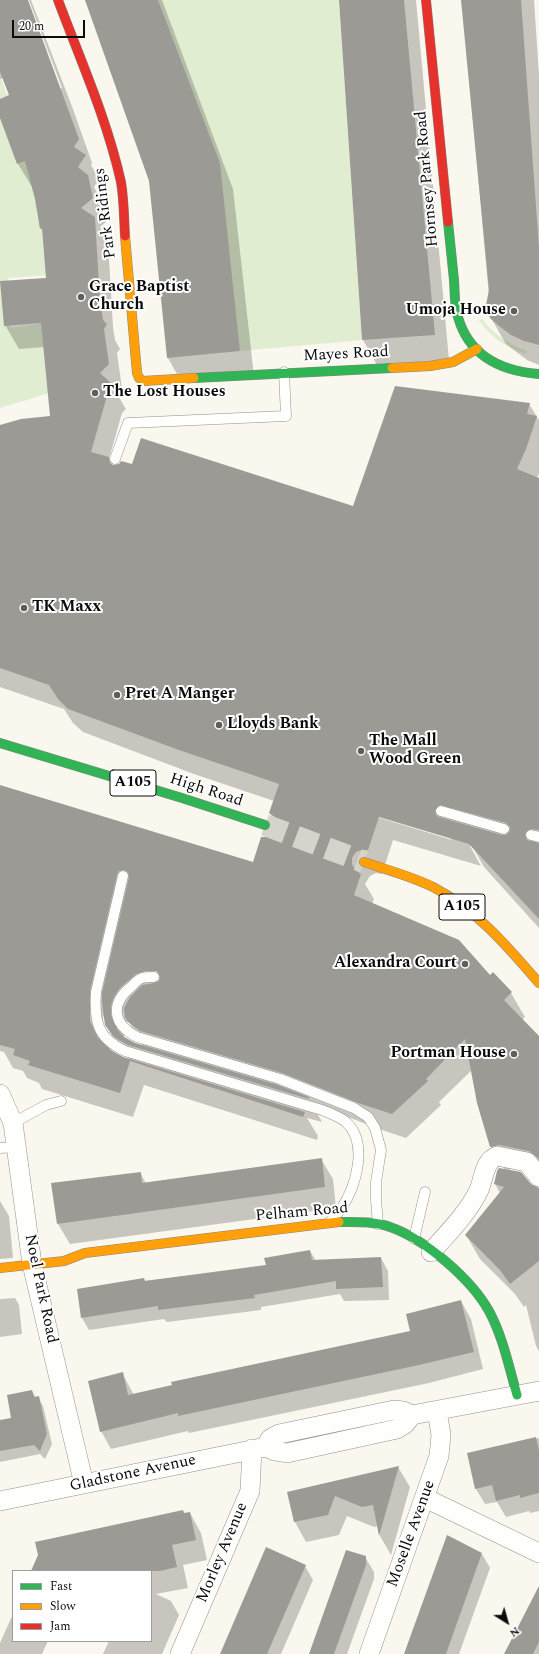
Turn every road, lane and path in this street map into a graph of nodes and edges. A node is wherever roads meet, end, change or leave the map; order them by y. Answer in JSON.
{"nodes":[{"id":1,"x":58,"y":0,"type":"edge"},
{"id":2,"x":426,"y":0,"type":"edge"},
{"id":3,"x":477,"y":349,"type":"junction"},
{"id":4,"x":284,"y":372,"type":"junction"},
{"id":5,"x":539,"y":374,"type":"edge"},
{"id":6,"x":144,"y":381,"type":"joint"},
{"id":7,"x":115,"y":459,"type":"dead end"},
{"id":8,"x":0,"y":743,"type":"edge"},
{"id":9,"x":441,"y":811,"type":"dead end"},
{"id":10,"x":265,"y":826,"type":"tunnel mouth"},
{"id":11,"x":504,"y":829,"type":"dead end"},
{"id":12,"x":364,"y":862,"type":"tunnel mouth"},
{"id":13,"x":123,"y":876,"type":"dead end"},
{"id":14,"x":154,"y":977,"type":"dead end"},
{"id":15,"x":539,"y":983,"type":"edge"},
{"id":16,"x":0,"y":1094,"type":"edge"},
{"id":17,"x":61,"y":1101,"type":"dead end"},
{"id":18,"x":13,"y":1123,"type":"junction"},
{"id":19,"x":8,"y":1148,"type":"edge"},
{"id":20,"x":539,"y":1177,"type":"edge"},
{"id":21,"x":425,"y":1192,"type":"dead end"},
{"id":22,"x":329,"y":1222,"type":"junction"},
{"id":23,"x":378,"y":1224,"type":"junction"},
{"id":24,"x":414,"y":1239,"type":"junction"},
{"id":25,"x":431,"y":1252,"type":"junction"},
{"id":26,"x":32,"y":1264,"type":"junction"},
{"id":27,"x":0,"y":1268,"type":"edge"},
{"id":28,"x":539,"y":1391,"type":"edge"},
{"id":29,"x":516,"y":1395,"type":"junction"},
{"id":30,"x":437,"y":1411,"type":"junction"},
{"id":31,"x":259,"y":1448,"type":"junction"},
{"id":32,"x":84,"y":1484,"type":"junction"},
{"id":33,"x":425,"y":1498,"type":"junction"},
{"id":34,"x":0,"y":1501,"type":"edge"},
{"id":35,"x":539,"y":1553,"type":"edge"},
{"id":36,"x":180,"y":1654,"type":"edge"},
{"id":37,"x":369,"y":1654,"type":"edge"}],
"edges":[{"from":1,"to":6,"type":"street","name":"Park Ridings"},
{"from":2,"to":3,"type":"street","name":"Hornsey Park Road"},
{"from":3,"to":4,"type":"street","name":"Mayes Road"},
{"from":3,"to":5,"type":"street"},
{"from":4,"to":6,"type":"street","name":"Mayes Road"},
{"from":4,"to":7,"type":"lane"},
{"from":8,"to":10,"type":"street","name":"High Road","number":"A105"},
{"from":9,"to":11,"type":"lane"},
{"from":12,"to":15,"type":"street","number":"A105"},
{"from":13,"to":22,"type":"lane"},
{"from":14,"to":23,"type":"lane"},
{"from":16,"to":18,"type":"street","name":"Noel Park Road"},
{"from":17,"to":18,"type":"lane"},
{"from":18,"to":19,"type":"street","name":"Noel Park Road"},
{"from":19,"to":26,"type":"street","name":"Noel Park Road"},
{"from":20,"to":25,"type":"street"},
{"from":21,"to":24,"type":"lane"},
{"from":22,"to":23,"type":"street","name":"Pelham Road"},
{"from":22,"to":26,"type":"street","name":"Pelham Road"},
{"from":23,"to":24,"type":"street","name":"Pelham Road"},
{"from":24,"to":25,"type":"street","name":"Pelham Road"},
{"from":25,"to":29,"type":"street","name":"Pelham Road"},
{"from":26,"to":27,"type":"street","name":"Pelham Road"},
{"from":26,"to":32,"type":"street","name":"Noel Park Road"},
{"from":28,"to":29,"type":"street","name":"Gladstone Avenue"},
{"from":29,"to":30,"type":"street","name":"Gladstone Avenue"},
{"from":30,"to":31,"type":"street","name":"Gladstone Avenue"},
{"from":30,"to":33,"type":"street","name":"Moselle Avenue"},
{"from":31,"to":32,"type":"street","name":"Gladstone Avenue"},
{"from":31,"to":36,"type":"street","name":"Morley Avenue"},
{"from":32,"to":34,"type":"street","name":"Gladstone Avenue"},
{"from":33,"to":35,"type":"street"},
{"from":33,"to":37,"type":"street","name":"Moselle Avenue"}]}
